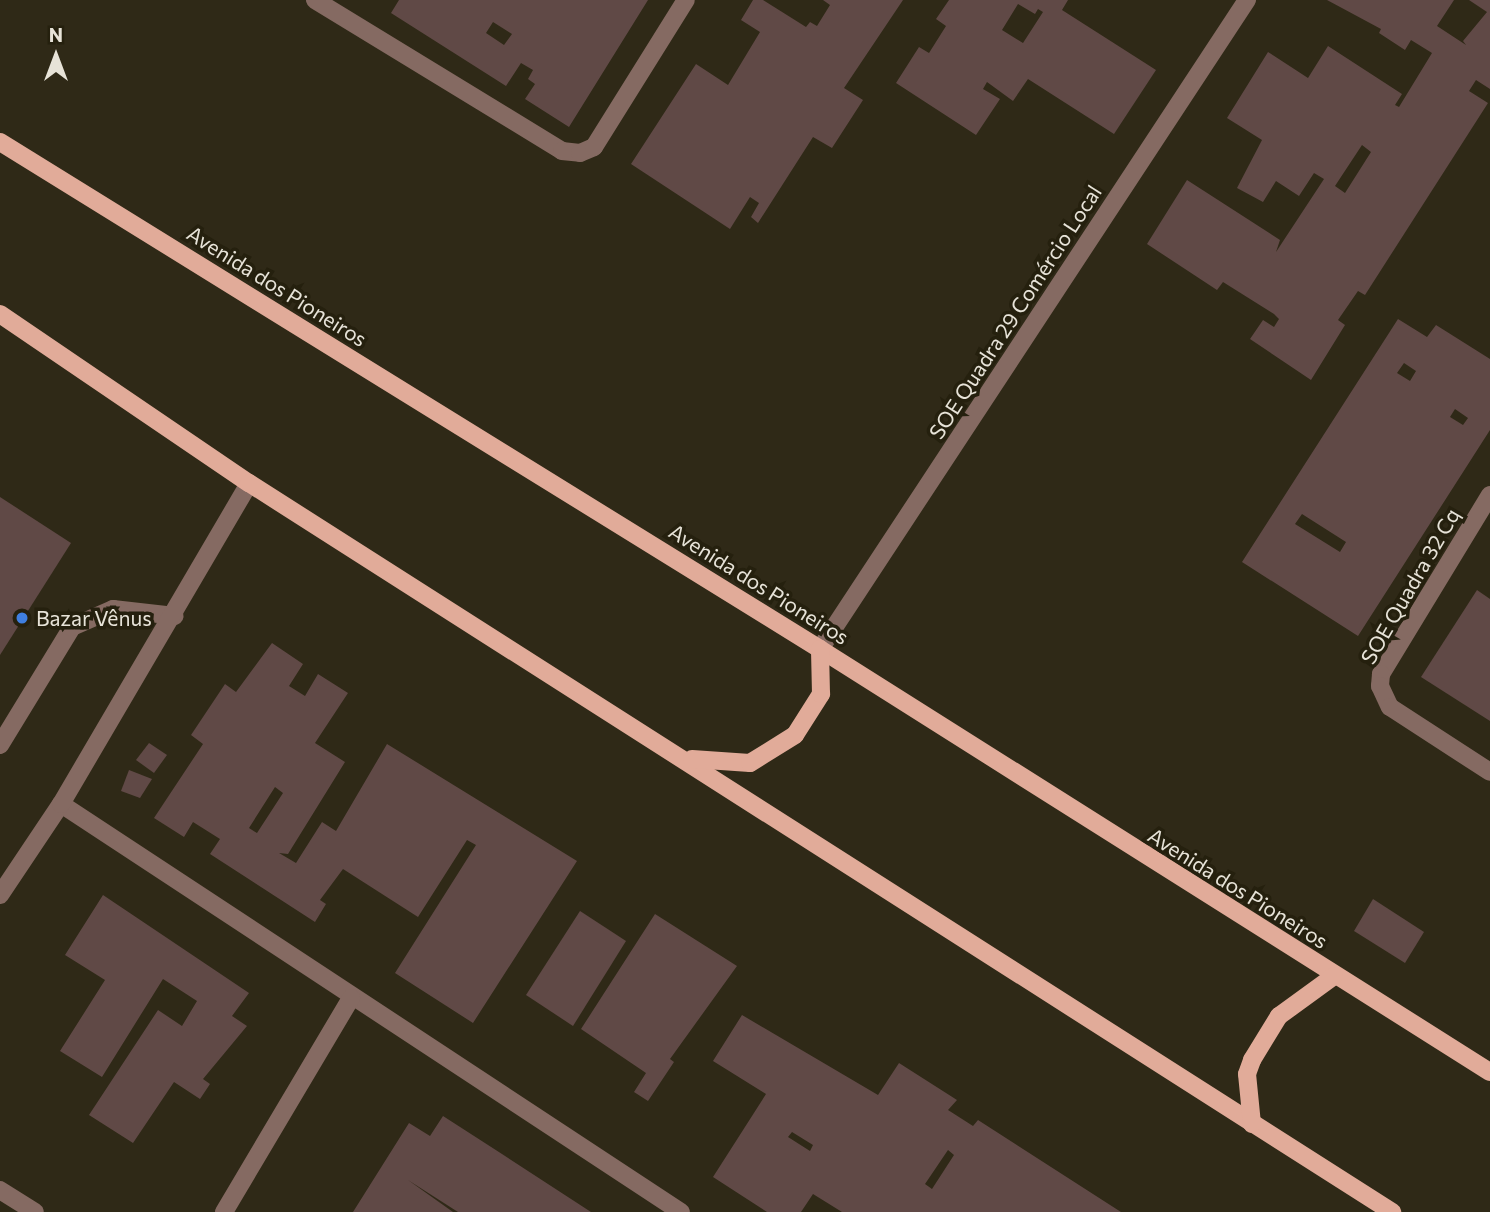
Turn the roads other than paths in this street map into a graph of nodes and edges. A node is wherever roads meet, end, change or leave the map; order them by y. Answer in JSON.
{"nodes":[{"id":1,"x":315,"y":0,"type":"edge"},
{"id":2,"x":686,"y":0,"type":"edge"},
{"id":3,"x":1247,"y":0,"type":"edge"},
{"id":4,"x":0,"y":142,"type":"edge"},
{"id":5,"x":0,"y":314,"type":"edge"},
{"id":6,"x":249,"y":483,"type":"junction"},
{"id":7,"x":1490,"y":495,"type":"edge"},
{"id":8,"x":175,"y":616,"type":"junction"},
{"id":9,"x":820,"y":649,"type":"junction"},
{"id":10,"x":0,"y":745,"type":"edge"},
{"id":11,"x":689,"y":759,"type":"junction"},
{"id":12,"x":1490,"y":772,"type":"edge"},
{"id":13,"x":61,"y":804,"type":"junction"},
{"id":14,"x":0,"y":895,"type":"edge"},
{"id":15,"x":1334,"y":976,"type":"junction"},
{"id":16,"x":351,"y":998,"type":"junction"},
{"id":17,"x":1490,"y":1072,"type":"edge"},
{"id":18,"x":1252,"y":1124,"type":"junction"},
{"id":19,"x":0,"y":1190,"type":"edge"},
{"id":20,"x":35,"y":1212,"type":"edge"},
{"id":21,"x":224,"y":1212,"type":"edge"},
{"id":22,"x":681,"y":1212,"type":"edge"},
{"id":23,"x":1392,"y":1212,"type":"edge"}],
"edges":[{"from":1,"to":2,"type":"street"},
{"from":3,"to":9,"type":"street","name":"SOE Quadra 29 Comércio Local"},
{"from":4,"to":9,"type":"main road","name":"Avenida dos Pioneiros"},
{"from":5,"to":6,"type":"main road"},
{"from":6,"to":8,"type":"street"},
{"from":6,"to":11,"type":"main road"},
{"from":7,"to":12,"type":"street","name":"SOE Quadra 32 Cq"},
{"from":8,"to":10,"type":"street"},
{"from":8,"to":13,"type":"street"},
{"from":9,"to":11,"type":"main road"},
{"from":9,"to":15,"type":"main road","name":"Avenida dos Pioneiros"},
{"from":11,"to":18,"type":"main road"},
{"from":13,"to":14,"type":"street"},
{"from":13,"to":16,"type":"street"},
{"from":15,"to":17,"type":"main road","name":"Avenida dos Pioneiros"},
{"from":15,"to":18,"type":"main road"},
{"from":16,"to":21,"type":"street"},
{"from":16,"to":22,"type":"street"},
{"from":18,"to":23,"type":"main road"},
{"from":19,"to":20,"type":"street"}]}
